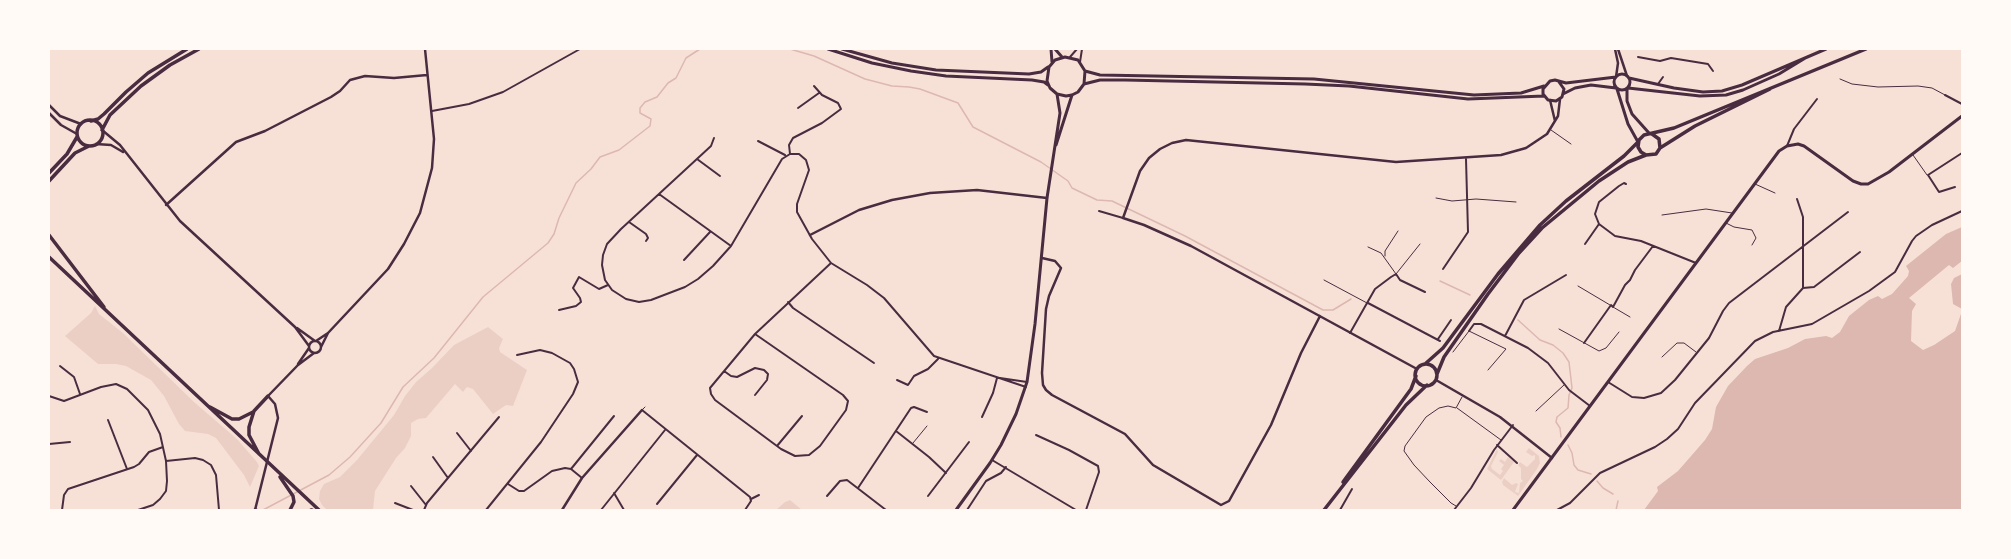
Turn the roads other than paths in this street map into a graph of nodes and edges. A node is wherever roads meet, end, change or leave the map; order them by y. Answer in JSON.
{"nodes":[{"id":1,"x":187,"y":49,"type":"edge"},
{"id":2,"x":199,"y":49,"type":"edge"},
{"id":3,"x":425,"y":49,"type":"edge"},
{"id":4,"x":580,"y":49,"type":"edge"},
{"id":5,"x":828,"y":49,"type":"edge"},
{"id":6,"x":842,"y":49,"type":"edge"},
{"id":7,"x":1051,"y":49,"type":"edge"},
{"id":8,"x":1055,"y":49,"type":"edge"},
{"id":9,"x":1077,"y":49,"type":"edge"},
{"id":10,"x":1082,"y":49,"type":"edge"},
{"id":11,"x":1615,"y":49,"type":"edge"},
{"id":12,"x":1618,"y":49,"type":"edge"},
{"id":13,"x":1826,"y":49,"type":"edge"},
{"id":14,"x":1866,"y":49,"type":"edge"},
{"id":15,"x":1062,"y":57,"type":"junction"},
{"id":16,"x":1070,"y":57,"type":"junction"},
{"id":17,"x":1638,"y":57,"type":"dead end"},
{"id":18,"x":1807,"y":57,"type":"junction"},
{"id":19,"x":1052,"y":62,"type":"junction"},
{"id":20,"x":1080,"y":62,"type":"junction"},
{"id":21,"x":1049,"y":67,"type":"junction"},
{"id":22,"x":1713,"y":70,"type":"dead end"},
{"id":23,"x":1085,"y":71,"type":"junction"},
{"id":24,"x":427,"y":75,"type":"junction"},
{"id":25,"x":1616,"y":77,"type":"junction"},
{"id":26,"x":1628,"y":77,"type":"junction"},
{"id":27,"x":1663,"y":77,"type":"dead end"},
{"id":28,"x":1840,"y":79,"type":"dead end"},
{"id":29,"x":1559,"y":82,"type":"junction"},
{"id":30,"x":1084,"y":84,"type":"junction"},
{"id":31,"x":1657,"y":85,"type":"junction"},
{"id":32,"x":814,"y":86,"type":"dead end"},
{"id":33,"x":1544,"y":86,"type":"junction"},
{"id":34,"x":1050,"y":88,"type":"junction"},
{"id":35,"x":1616,"y":88,"type":"junction"},
{"id":36,"x":1627,"y":88,"type":"junction"},
{"id":37,"x":1770,"y":89,"type":"junction"},
{"id":38,"x":819,"y":93,"type":"junction"},
{"id":39,"x":1057,"y":94,"type":"junction"},
{"id":40,"x":1563,"y":94,"type":"junction"},
{"id":41,"x":1072,"y":95,"type":"junction"},
{"id":42,"x":1946,"y":95,"type":"joint"},
{"id":43,"x":1544,"y":96,"type":"junction"},
{"id":44,"x":1560,"y":99,"type":"junction"},
{"id":45,"x":1817,"y":99,"type":"dead end"},
{"id":46,"x":1550,"y":100,"type":"junction"},
{"id":47,"x":1962,"y":104,"type":"edge"},
{"id":48,"x":49,"y":105,"type":"edge"},
{"id":49,"x":798,"y":108,"type":"dead end"},
{"id":50,"x":432,"y":111,"type":"junction"},
{"id":51,"x":49,"y":113,"type":"edge"},
{"id":52,"x":1962,"y":116,"type":"edge"},
{"id":53,"x":91,"y":121,"type":"junction"},
{"id":54,"x":1555,"y":121,"type":"junction"},
{"id":55,"x":81,"y":124,"type":"junction"},
{"id":56,"x":102,"y":130,"type":"junction"},
{"id":57,"x":1551,"y":130,"type":"junction"},
{"id":58,"x":1651,"y":134,"type":"junction"},
{"id":59,"x":77,"y":135,"type":"junction"},
{"id":60,"x":714,"y":138,"type":"dead end"},
{"id":61,"x":758,"y":141,"type":"dead end"},
{"id":62,"x":1638,"y":142,"type":"junction"},
{"id":63,"x":96,"y":144,"type":"junction"},
{"id":64,"x":1571,"y":144,"type":"dead end"},
{"id":65,"x":89,"y":146,"type":"junction"},
{"id":66,"x":1055,"y":146,"type":"junction"},
{"id":67,"x":1788,"y":146,"type":"junction"},
{"id":68,"x":1660,"y":148,"type":"junction"},
{"id":69,"x":125,"y":153,"type":"junction"},
{"id":70,"x":1962,"y":153,"type":"edge"},
{"id":71,"x":790,"y":154,"type":"junction"},
{"id":72,"x":1913,"y":154,"type":"junction"},
{"id":73,"x":1646,"y":155,"type":"junction"},
{"id":74,"x":786,"y":156,"type":"junction"},
{"id":75,"x":697,"y":159,"type":"junction"},
{"id":76,"x":1466,"y":159,"type":"junction"},
{"id":77,"x":49,"y":173,"type":"edge"},
{"id":78,"x":1928,"y":175,"type":"junction"},
{"id":79,"x":720,"y":176,"type":"dead end"},
{"id":80,"x":49,"y":180,"type":"edge"},
{"id":81,"x":1626,"y":184,"type":"dead end"},
{"id":82,"x":1754,"y":184,"type":"junction"},
{"id":83,"x":1954,"y":187,"type":"dead end"},
{"id":84,"x":1775,"y":193,"type":"dead end"},
{"id":85,"x":659,"y":194,"type":"junction"},
{"id":86,"x":1047,"y":198,"type":"junction"},
{"id":87,"x":1436,"y":198,"type":"dead end"},
{"id":88,"x":1797,"y":199,"type":"dead end"},
{"id":89,"x":1468,"y":200,"type":"junction"},
{"id":90,"x":1516,"y":202,"type":"dead end"},
{"id":91,"x":166,"y":205,"type":"junction"},
{"id":92,"x":1100,"y":211,"type":"dead end"},
{"id":93,"x":1962,"y":211,"type":"edge"},
{"id":94,"x":1848,"y":212,"type":"dead end"},
{"id":95,"x":1732,"y":213,"type":"junction"},
{"id":96,"x":1662,"y":215,"type":"dead end"},
{"id":97,"x":1123,"y":218,"type":"junction"},
{"id":98,"x":629,"y":222,"type":"junction"},
{"id":99,"x":1725,"y":223,"type":"junction"},
{"id":100,"x":1600,"y":224,"type":"junction"},
{"id":101,"x":1398,"y":231,"type":"dead end"},
{"id":102,"x":711,"y":232,"type":"junction"},
{"id":103,"x":49,"y":235,"type":"edge"},
{"id":104,"x":810,"y":235,"type":"junction"},
{"id":105,"x":646,"y":241,"type":"dead end"},
{"id":106,"x":1420,"y":244,"type":"dead end"},
{"id":107,"x":1585,"y":244,"type":"dead end"},
{"id":108,"x":1752,"y":245,"type":"dead end"},
{"id":109,"x":731,"y":246,"type":"junction"},
{"id":110,"x":1653,"y":246,"type":"junction"},
{"id":111,"x":1803,"y":246,"type":"junction"},
{"id":112,"x":1368,"y":247,"type":"dead end"},
{"id":113,"x":1860,"y":252,"type":"dead end"},
{"id":114,"x":49,"y":257,"type":"edge"},
{"id":115,"x":1385,"y":257,"type":"junction"},
{"id":116,"x":1042,"y":258,"type":"junction"},
{"id":117,"x":684,"y":260,"type":"dead end"},
{"id":118,"x":831,"y":263,"type":"junction"},
{"id":119,"x":1696,"y":264,"type":"junction"},
{"id":120,"x":1443,"y":269,"type":"dead end"},
{"id":121,"x":1396,"y":274,"type":"junction"},
{"id":122,"x":1566,"y":276,"type":"dead end"},
{"id":123,"x":1324,"y":280,"type":"dead end"},
{"id":124,"x":608,"y":285,"type":"junction"},
{"id":125,"x":1578,"y":286,"type":"dead end"},
{"id":126,"x":1803,"y":288,"type":"junction"},
{"id":127,"x":1425,"y":292,"type":"dead end"},
{"id":128,"x":788,"y":302,"type":"junction"},
{"id":129,"x":1368,"y":304,"type":"junction"},
{"id":130,"x":1612,"y":306,"type":"junction"},
{"id":131,"x":106,"y":310,"type":"junction"},
{"id":132,"x":560,"y":310,"type":"dead end"},
{"id":133,"x":1320,"y":316,"type":"junction"},
{"id":134,"x":1630,"y":317,"type":"dead end"},
{"id":135,"x":1451,"y":320,"type":"dead end"},
{"id":136,"x":295,"y":327,"type":"junction"},
{"id":137,"x":1559,"y":329,"type":"dead end"},
{"id":138,"x":1779,"y":330,"type":"junction"},
{"id":139,"x":1469,"y":331,"type":"junction"},
{"id":140,"x":328,"y":332,"type":"junction"},
{"id":141,"x":1619,"y":332,"type":"dead end"},
{"id":142,"x":1350,"y":333,"type":"junction"},
{"id":143,"x":755,"y":334,"type":"junction"},
{"id":144,"x":1505,"y":336,"type":"junction"},
{"id":145,"x":315,"y":341,"type":"junction"},
{"id":146,"x":1584,"y":343,"type":"junction"},
{"id":147,"x":309,"y":347,"type":"junction"},
{"id":148,"x":321,"y":347,"type":"junction"},
{"id":149,"x":1453,"y":352,"type":"dead end"},
{"id":150,"x":1697,"y":352,"type":"junction"},
{"id":151,"x":314,"y":353,"type":"junction"},
{"id":152,"x":517,"y":355,"type":"dead end"},
{"id":153,"x":1662,"y":358,"type":"dead end"},
{"id":154,"x":938,"y":359,"type":"junction"},
{"id":155,"x":874,"y":363,"type":"dead end"},
{"id":156,"x":1425,"y":364,"type":"junction"},
{"id":157,"x":298,"y":365,"type":"junction"},
{"id":158,"x":60,"y":366,"type":"dead end"},
{"id":159,"x":1417,"y":369,"type":"junction"},
{"id":160,"x":1488,"y":370,"type":"dead end"},
{"id":161,"x":724,"y":371,"type":"junction"},
{"id":162,"x":1437,"y":374,"type":"junction"},
{"id":163,"x":1416,"y":376,"type":"junction"},
{"id":164,"x":997,"y":378,"type":"junction"},
{"id":165,"x":897,"y":380,"type":"dead end"},
{"id":166,"x":1436,"y":380,"type":"junction"},
{"id":167,"x":1027,"y":382,"type":"junction"},
{"id":168,"x":1608,"y":382,"type":"junction"},
{"id":169,"x":1565,"y":385,"type":"junction"},
{"id":170,"x":1427,"y":386,"type":"junction"},
{"id":171,"x":1026,"y":387,"type":"junction"},
{"id":172,"x":80,"y":394,"type":"junction"},
{"id":173,"x":755,"y":395,"type":"dead end"},
{"id":174,"x":49,"y":396,"type":"edge"},
{"id":175,"x":268,"y":396,"type":"junction"},
{"id":176,"x":1463,"y":396,"type":"junction"},
{"id":177,"x":1590,"y":406,"type":"junction"},
{"id":178,"x":208,"y":407,"type":"junction"},
{"id":179,"x":645,"y":407,"type":"dead end"},
{"id":180,"x":1456,"y":408,"type":"junction"},
{"id":181,"x":642,"y":410,"type":"junction"},
{"id":182,"x":254,"y":411,"type":"junction"},
{"id":183,"x":927,"y":412,"type":"dead end"},
{"id":184,"x":1536,"y":412,"type":"dead end"},
{"id":185,"x":614,"y":416,"type":"dead end"},
{"id":186,"x":802,"y":416,"type":"dead end"},
{"id":187,"x":499,"y":417,"type":"dead end"},
{"id":188,"x":982,"y":418,"type":"dead end"},
{"id":189,"x":108,"y":420,"type":"dead end"},
{"id":190,"x":1513,"y":425,"type":"junction"},
{"id":191,"x":927,"y":426,"type":"dead end"},
{"id":192,"x":666,"y":430,"type":"junction"},
{"id":193,"x":896,"y":431,"type":"junction"},
{"id":194,"x":457,"y":433,"type":"dead end"},
{"id":195,"x":1036,"y":435,"type":"dead end"},
{"id":196,"x":1501,"y":440,"type":"junction"},
{"id":197,"x":70,"y":442,"type":"dead end"},
{"id":198,"x":969,"y":442,"type":"dead end"},
{"id":199,"x":49,"y":444,"type":"edge"},
{"id":200,"x":913,"y":444,"type":"junction"},
{"id":201,"x":777,"y":446,"type":"junction"},
{"id":202,"x":1497,"y":446,"type":"junction"},
{"id":203,"x":163,"y":447,"type":"junction"},
{"id":204,"x":471,"y":451,"type":"junction"},
{"id":205,"x":697,"y":455,"type":"junction"},
{"id":206,"x":261,"y":457,"type":"junction"},
{"id":207,"x":433,"y":457,"type":"dead end"},
{"id":208,"x":1552,"y":458,"type":"junction"},
{"id":209,"x":992,"y":460,"type":"junction"},
{"id":210,"x":166,"y":462,"type":"junction"},
{"id":211,"x":1517,"y":463,"type":"dead end"},
{"id":212,"x":1006,"y":467,"type":"junction"},
{"id":213,"x":127,"y":469,"type":"junction"},
{"id":214,"x":571,"y":469,"type":"junction"},
{"id":215,"x":274,"y":470,"type":"junction"},
{"id":216,"x":946,"y":473,"type":"junction"},
{"id":217,"x":448,"y":478,"type":"junction"},
{"id":218,"x":582,"y":478,"type":"junction"},
{"id":219,"x":508,"y":484,"type":"junction"},
{"id":220,"x":411,"y":486,"type":"dead end"},
{"id":221,"x":858,"y":488,"type":"junction"},
{"id":222,"x":1340,"y":488,"type":"junction"},
{"id":223,"x":1352,"y":489,"type":"dead end"},
{"id":224,"x":614,"y":493,"type":"junction"},
{"id":225,"x":759,"y":495,"type":"dead end"},
{"id":226,"x":827,"y":496,"type":"dead end"},
{"id":227,"x":928,"y":496,"type":"dead end"},
{"id":228,"x":751,"y":499,"type":"junction"},
{"id":229,"x":395,"y":503,"type":"dead end"},
{"id":230,"x":657,"y":504,"type":"dead end"},
{"id":231,"x":426,"y":505,"type":"junction"},
{"id":232,"x":1457,"y":506,"type":"junction"},
{"id":233,"x":62,"y":510,"type":"edge"},
{"id":234,"x":138,"y":510,"type":"edge"},
{"id":235,"x":219,"y":510,"type":"edge"},
{"id":236,"x":256,"y":510,"type":"edge"},
{"id":237,"x":290,"y":510,"type":"edge"},
{"id":238,"x":319,"y":510,"type":"edge"},
{"id":239,"x":412,"y":510,"type":"edge"},
{"id":240,"x":424,"y":510,"type":"edge"},
{"id":241,"x":486,"y":510,"type":"edge"},
{"id":242,"x":562,"y":510,"type":"edge"},
{"id":243,"x":601,"y":510,"type":"edge"},
{"id":244,"x":624,"y":510,"type":"edge"},
{"id":245,"x":745,"y":510,"type":"edge"},
{"id":246,"x":886,"y":510,"type":"edge"},
{"id":247,"x":956,"y":510,"type":"edge"},
{"id":248,"x":966,"y":510,"type":"edge"},
{"id":249,"x":1076,"y":510,"type":"edge"},
{"id":250,"x":1086,"y":510,"type":"edge"},
{"id":251,"x":1324,"y":510,"type":"edge"},
{"id":252,"x":1340,"y":510,"type":"edge"},
{"id":253,"x":1454,"y":510,"type":"edge"},
{"id":254,"x":1514,"y":510,"type":"edge"},
{"id":255,"x":1557,"y":510,"type":"edge"}],
"edges":[{"from":1,"to":53,"type":"main road"},
{"from":2,"to":56,"type":"main road"},
{"from":3,"to":24,"type":"street"},
{"from":4,"to":50,"type":"street"},
{"from":5,"to":34,"type":"main road"},
{"from":6,"to":21,"type":"main road"},
{"from":7,"to":19,"type":"main road"},
{"from":8,"to":15,"type":"main road"},
{"from":9,"to":16,"type":"street"},
{"from":10,"to":20,"type":"street"},
{"from":11,"to":25,"type":"street"},
{"from":12,"to":26,"type":"street"},
{"from":13,"to":18,"type":"main road"},
{"from":14,"to":37,"type":"main road"},
{"from":15,"to":16,"type":"main road"},
{"from":15,"to":19,"type":"main road"},
{"from":16,"to":20,"type":"main road"},
{"from":17,"to":22,"type":"street"},
{"from":18,"to":31,"type":"main road"},
{"from":18,"to":36,"type":"main road"},
{"from":19,"to":21,"type":"main road"},
{"from":20,"to":23,"type":"main road"},
{"from":21,"to":34,"type":"main road"},
{"from":23,"to":30,"type":"main road"},
{"from":23,"to":33,"type":"main road"},
{"from":24,"to":50,"type":"street"},
{"from":24,"to":91,"type":"street"},
{"from":25,"to":26,"type":"main road"},
{"from":25,"to":29,"type":"main road"},
{"from":25,"to":35,"type":"main road"},
{"from":26,"to":31,"type":"main road"},
{"from":26,"to":36,"type":"main road"},
{"from":27,"to":31,"type":"street"},
{"from":28,"to":42,"type":"lane"},
{"from":29,"to":33,"type":"main road"},
{"from":29,"to":40,"type":"main road"},
{"from":30,"to":41,"type":"main road"},
{"from":30,"to":43,"type":"main road"},
{"from":32,"to":38,"type":"street"},
{"from":33,"to":43,"type":"main road"},
{"from":34,"to":39,"type":"main road"},
{"from":35,"to":36,"type":"main road"},
{"from":35,"to":40,"type":"main road"},
{"from":35,"to":62,"type":"main road"},
{"from":36,"to":58,"type":"main road"},
{"from":37,"to":58,"type":"main road"},
{"from":37,"to":68,"type":"main road"},
{"from":38,"to":49,"type":"street"},
{"from":38,"to":71,"type":"street"},
{"from":39,"to":41,"type":"main road"},
{"from":39,"to":66,"type":"main road"},
{"from":40,"to":44,"type":"main road"},
{"from":41,"to":66,"type":"main road"},
{"from":42,"to":47,"type":"street"},
{"from":43,"to":46,"type":"main road"},
{"from":44,"to":46,"type":"main road"},
{"from":44,"to":54,"type":"street"},
{"from":45,"to":67,"type":"street"},
{"from":46,"to":54,"type":"street"},
{"from":48,"to":55,"type":"street"},
{"from":50,"to":140,"type":"street"},
{"from":51,"to":59,"type":"street"},
{"from":52,"to":72,"type":"main road"},
{"from":53,"to":55,"type":"main road"},
{"from":53,"to":56,"type":"main road"},
{"from":54,"to":57,"type":"street"},
{"from":55,"to":59,"type":"main road"},
{"from":56,"to":63,"type":"main road"},
{"from":56,"to":69,"type":"street"},
{"from":57,"to":64,"type":"lane"},
{"from":57,"to":76,"type":"street"},
{"from":58,"to":62,"type":"main road"},
{"from":58,"to":68,"type":"main road"},
{"from":59,"to":65,"type":"main road"},
{"from":59,"to":77,"type":"main road"},
{"from":60,"to":75,"type":"street"},
{"from":61,"to":74,"type":"street"},
{"from":62,"to":73,"type":"main road"},
{"from":62,"to":156,"type":"main road"},
{"from":63,"to":65,"type":"main road"},
{"from":63,"to":69,"type":"street"},
{"from":65,"to":80,"type":"main road"},
{"from":66,"to":86,"type":"main road"},
{"from":67,"to":72,"type":"main road"},
{"from":67,"to":82,"type":"main road"},
{"from":68,"to":73,"type":"main road"},
{"from":69,"to":91,"type":"street"},
{"from":70,"to":78,"type":"street"},
{"from":71,"to":74,"type":"street"},
{"from":71,"to":104,"type":"street"},
{"from":72,"to":78,"type":"lane"},
{"from":73,"to":162,"type":"main road"},
{"from":74,"to":109,"type":"street"},
{"from":75,"to":79,"type":"street"},
{"from":75,"to":85,"type":"street"},
{"from":76,"to":89,"type":"street"},
{"from":76,"to":97,"type":"street"},
{"from":78,"to":83,"type":"street"},
{"from":81,"to":100,"type":"street"},
{"from":82,"to":84,"type":"lane"},
{"from":82,"to":95,"type":"main road"},
{"from":85,"to":98,"type":"street"},
{"from":85,"to":102,"type":"street"},
{"from":86,"to":104,"type":"street"},
{"from":86,"to":116,"type":"main road"},
{"from":87,"to":89,"type":"lane"},
{"from":88,"to":111,"type":"street"},
{"from":89,"to":90,"type":"lane"},
{"from":89,"to":120,"type":"street"},
{"from":91,"to":136,"type":"street"},
{"from":92,"to":97,"type":"street"},
{"from":93,"to":138,"type":"street"},
{"from":94,"to":111,"type":"street"},
{"from":95,"to":96,"type":"lane"},
{"from":95,"to":99,"type":"main road"},
{"from":97,"to":133,"type":"street"},
{"from":98,"to":105,"type":"street"},
{"from":98,"to":124,"type":"street"},
{"from":99,"to":108,"type":"lane"},
{"from":99,"to":119,"type":"main road"},
{"from":100,"to":107,"type":"street"},
{"from":100,"to":110,"type":"street"},
{"from":101,"to":115,"type":"lane"},
{"from":102,"to":109,"type":"street"},
{"from":102,"to":117,"type":"street"},
{"from":103,"to":131,"type":"main road"},
{"from":104,"to":118,"type":"street"},
{"from":106,"to":121,"type":"lane"},
{"from":109,"to":124,"type":"street"},
{"from":110,"to":119,"type":"street"},
{"from":110,"to":130,"type":"street"},
{"from":111,"to":126,"type":"street"},
{"from":111,"to":150,"type":"street"},
{"from":112,"to":115,"type":"lane"},
{"from":113,"to":126,"type":"street"},
{"from":114,"to":131,"type":"main road"},
{"from":115,"to":121,"type":"lane"},
{"from":116,"to":133,"type":"street"},
{"from":116,"to":167,"type":"main road"},
{"from":118,"to":128,"type":"street"},
{"from":118,"to":154,"type":"street"},
{"from":119,"to":168,"type":"main road"},
{"from":121,"to":127,"type":"street"},
{"from":121,"to":129,"type":"street"},
{"from":122,"to":144,"type":"street"},
{"from":123,"to":129,"type":"lane"},
{"from":124,"to":132,"type":"street"},
{"from":125,"to":130,"type":"lane"},
{"from":126,"to":138,"type":"street"},
{"from":128,"to":143,"type":"street"},
{"from":128,"to":155,"type":"street"},
{"from":129,"to":135,"type":"street"},
{"from":129,"to":142,"type":"street"},
{"from":130,"to":134,"type":"lane"},
{"from":130,"to":146,"type":"street"},
{"from":131,"to":178,"type":"main road"},
{"from":133,"to":142,"type":"street"},
{"from":136,"to":145,"type":"street"},
{"from":136,"to":147,"type":"street"},
{"from":137,"to":146,"type":"lane"},
{"from":138,"to":255,"type":"street"},
{"from":139,"to":144,"type":"street"},
{"from":139,"to":149,"type":"lane"},
{"from":139,"to":160,"type":"lane"},
{"from":140,"to":145,"type":"street"},
{"from":140,"to":148,"type":"street"},
{"from":141,"to":146,"type":"lane"},
{"from":142,"to":159,"type":"street"},
{"from":143,"to":161,"type":"street"},
{"from":143,"to":201,"type":"street"},
{"from":144,"to":169,"type":"street"},
{"from":145,"to":147,"type":"street"},
{"from":145,"to":148,"type":"street"},
{"from":147,"to":151,"type":"street"},
{"from":147,"to":157,"type":"street"},
{"from":148,"to":151,"type":"street"},
{"from":150,"to":153,"type":"lane"},
{"from":150,"to":168,"type":"street"},
{"from":151,"to":157,"type":"street"},
{"from":152,"to":219,"type":"street"},
{"from":154,"to":164,"type":"street"},
{"from":154,"to":165,"type":"street"},
{"from":156,"to":159,"type":"main road"},
{"from":156,"to":162,"type":"main road"},
{"from":157,"to":175,"type":"street"},
{"from":158,"to":172,"type":"street"},
{"from":159,"to":163,"type":"main road"},
{"from":161,"to":173,"type":"street"},
{"from":161,"to":201,"type":"street"},
{"from":162,"to":166,"type":"main road"},
{"from":163,"to":170,"type":"main road"},
{"from":163,"to":222,"type":"main road"},
{"from":164,"to":167,"type":"street"},
{"from":164,"to":171,"type":"street"},
{"from":164,"to":188,"type":"street"},
{"from":166,"to":170,"type":"main road"},
{"from":166,"to":176,"type":"street"},
{"from":167,"to":171,"type":"main road"},
{"from":168,"to":177,"type":"main road"},
{"from":169,"to":177,"type":"street"},
{"from":169,"to":184,"type":"lane"},
{"from":170,"to":222,"type":"main road"},
{"from":171,"to":209,"type":"main road"},
{"from":172,"to":174,"type":"street"},
{"from":172,"to":203,"type":"street"},
{"from":175,"to":182,"type":"main road"},
{"from":175,"to":236,"type":"street"},
{"from":176,"to":180,"type":"lane"},
{"from":176,"to":190,"type":"street"},
{"from":177,"to":208,"type":"main road"},
{"from":178,"to":182,"type":"main road"},
{"from":178,"to":206,"type":"main road"},
{"from":179,"to":181,"type":"lane"},
{"from":180,"to":196,"type":"lane"},
{"from":180,"to":232,"type":"lane"},
{"from":181,"to":192,"type":"street"},
{"from":181,"to":218,"type":"street"},
{"from":182,"to":206,"type":"main road"},
{"from":183,"to":193,"type":"street"},
{"from":185,"to":214,"type":"street"},
{"from":186,"to":201,"type":"street"},
{"from":187,"to":204,"type":"street"},
{"from":189,"to":213,"type":"street"},
{"from":190,"to":196,"type":"street"},
{"from":190,"to":208,"type":"street"},
{"from":191,"to":200,"type":"lane"},
{"from":192,"to":205,"type":"street"},
{"from":192,"to":224,"type":"street"},
{"from":193,"to":200,"type":"street"},
{"from":193,"to":221,"type":"street"},
{"from":194,"to":204,"type":"street"},
{"from":195,"to":250,"type":"street"},
{"from":196,"to":202,"type":"street"},
{"from":197,"to":199,"type":"street"},
{"from":198,"to":216,"type":"street"},
{"from":200,"to":216,"type":"street"},
{"from":202,"to":211,"type":"street"},
{"from":202,"to":232,"type":"street"},
{"from":203,"to":210,"type":"street"},
{"from":203,"to":213,"type":"street"},
{"from":204,"to":217,"type":"street"},
{"from":205,"to":228,"type":"street"},
{"from":205,"to":230,"type":"street"},
{"from":206,"to":215,"type":"main road"},
{"from":207,"to":217,"type":"street"},
{"from":208,"to":254,"type":"main road"},
{"from":209,"to":212,"type":"street"},
{"from":209,"to":247,"type":"main road"},
{"from":210,"to":234,"type":"street"},
{"from":210,"to":235,"type":"street"},
{"from":212,"to":248,"type":"street"},
{"from":212,"to":249,"type":"street"},
{"from":213,"to":233,"type":"street"},
{"from":214,"to":218,"type":"street"},
{"from":214,"to":219,"type":"street"},
{"from":215,"to":237,"type":"main road"},
{"from":215,"to":238,"type":"main road"},
{"from":216,"to":227,"type":"street"},
{"from":217,"to":231,"type":"street"},
{"from":218,"to":242,"type":"street"},
{"from":219,"to":241,"type":"street"},
{"from":220,"to":231,"type":"street"},
{"from":221,"to":226,"type":"street"},
{"from":221,"to":246,"type":"street"},
{"from":222,"to":251,"type":"main road"},
{"from":223,"to":252,"type":"street"},
{"from":224,"to":243,"type":"street"},
{"from":224,"to":244,"type":"street"},
{"from":225,"to":228,"type":"street"},
{"from":228,"to":245,"type":"street"},
{"from":229,"to":239,"type":"street"},
{"from":231,"to":240,"type":"street"},
{"from":232,"to":253,"type":"street"}]}
